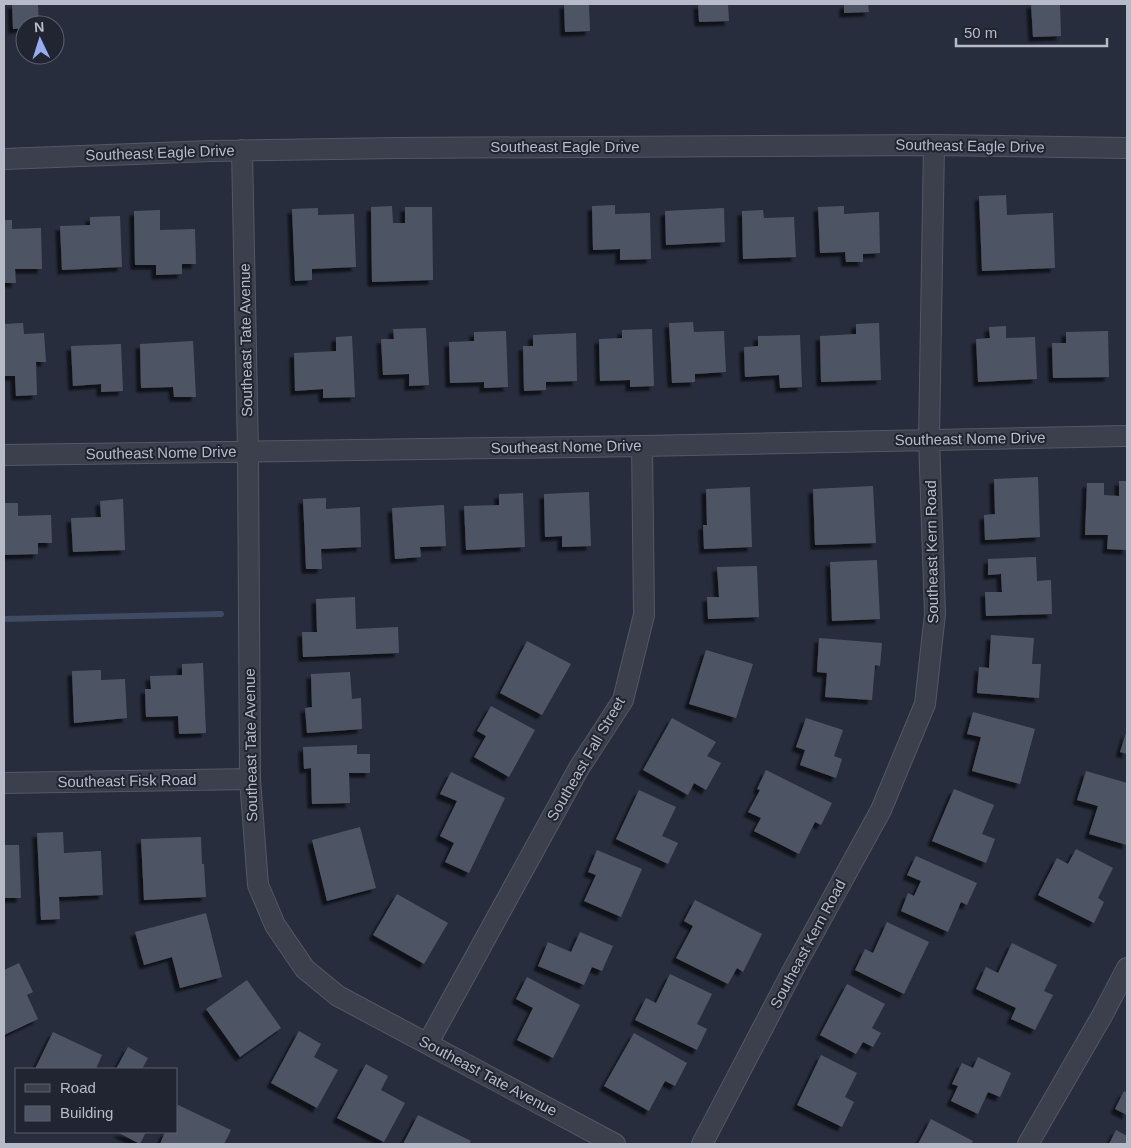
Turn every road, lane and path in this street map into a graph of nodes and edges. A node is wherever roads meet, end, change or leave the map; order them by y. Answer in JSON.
{"nodes":[{"id":1,"x":934,"y":145,"type":"junction"},
{"id":2,"x":1127,"y":148,"type":"edge"},
{"id":3,"x":242,"y":150,"type":"junction"},
{"id":4,"x":4,"y":159,"type":"edge"},
{"id":5,"x":1127,"y":436,"type":"edge"},
{"id":6,"x":929,"y":439,"type":"junction"},
{"id":7,"x":642,"y":446,"type":"junction"},
{"id":8,"x":248,"y":452,"type":"junction"},
{"id":9,"x":4,"y":456,"type":"edge"},
{"id":10,"x":250,"y":779,"type":"junction"},
{"id":11,"x":4,"y":783,"type":"edge"},
{"id":12,"x":1127,"y":968,"type":"edge"},
{"id":13,"x":428,"y":1043,"type":"junction"},
{"id":14,"x":615,"y":1144,"type":"edge"},
{"id":15,"x":702,"y":1144,"type":"edge"},
{"id":16,"x":1028,"y":1144,"type":"edge"}],
"edges":[{"from":1,"to":2,"type":"street","name":"Southeast Eagle Drive"},
{"from":1,"to":3,"type":"street","name":"Southeast Eagle Drive"},
{"from":1,"to":6,"type":"street","name":"Southeast Kern Road"},
{"from":3,"to":4,"type":"street","name":"Southeast Eagle Drive"},
{"from":3,"to":8,"type":"street","name":"Southeast Tate Avenue"},
{"from":5,"to":6,"type":"street","name":"Southeast Nome Drive"},
{"from":6,"to":7,"type":"street","name":"Southeast Nome Drive"},
{"from":6,"to":15,"type":"street","name":"Southeast Kern Road"},
{"from":7,"to":8,"type":"street","name":"Southeast Nome Drive"},
{"from":7,"to":13,"type":"street","name":"Southeast Fall Street"},
{"from":8,"to":9,"type":"street","name":"Southeast Nome Drive"},
{"from":8,"to":10,"type":"street","name":"Southeast Tate Avenue"},
{"from":10,"to":11,"type":"street","name":"Southeast Fisk Road"},
{"from":10,"to":13,"type":"street","name":"Southeast Tate Avenue"},
{"from":12,"to":16,"type":"street"},
{"from":13,"to":14,"type":"street","name":"Southeast Tate Avenue"}]}
